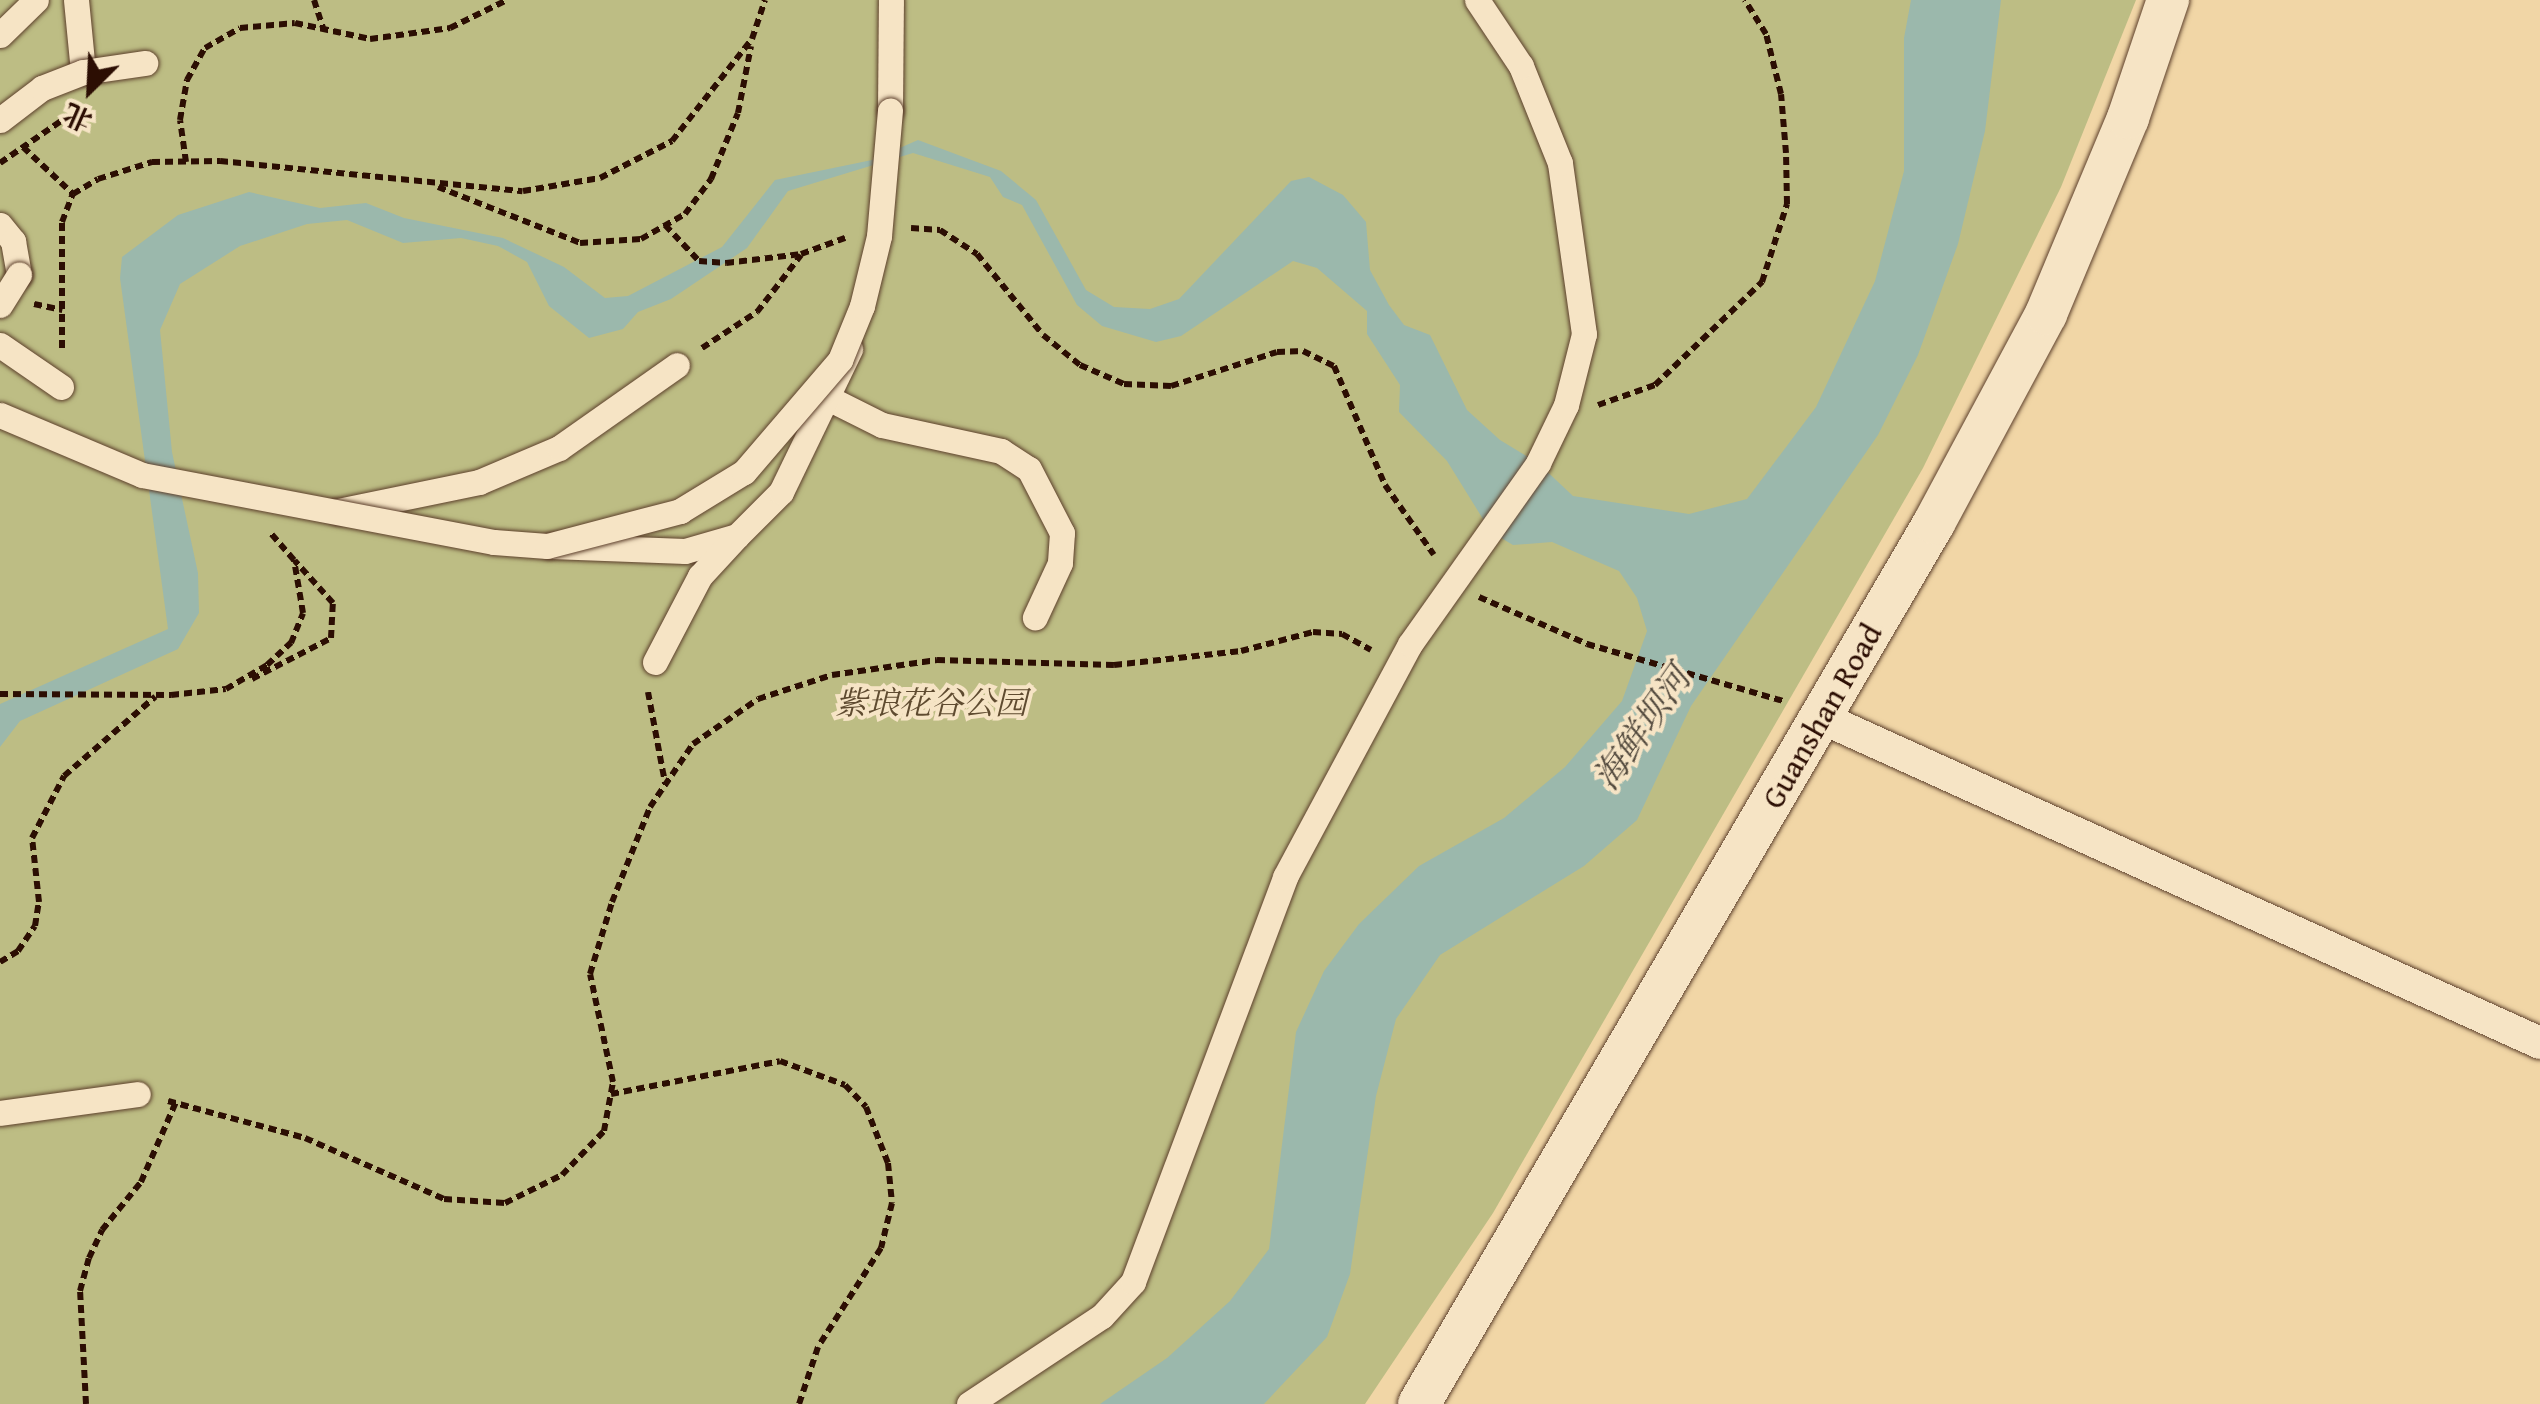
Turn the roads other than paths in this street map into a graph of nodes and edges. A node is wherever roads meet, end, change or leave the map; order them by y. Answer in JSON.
{"nodes":[{"id":1,"x":36,"y":0,"type":"edge"},
{"id":2,"x":76,"y":0,"type":"edge"},
{"id":3,"x":891,"y":0,"type":"edge"},
{"id":4,"x":1477,"y":0,"type":"edge"},
{"id":5,"x":2168,"y":0,"type":"edge"},
{"id":6,"x":0,"y":36,"type":"edge"},
{"id":7,"x":145,"y":63,"type":"dead end"},
{"id":8,"x":84,"y":72,"type":"junction"},
{"id":9,"x":6,"y":128,"type":"edge"},
{"id":10,"x":0,"y":225,"type":"edge"},
{"id":11,"x":0,"y":305,"type":"edge"},
{"id":12,"x":862,"y":306,"type":"junction"},
{"id":13,"x":0,"y":344,"type":"edge"},
{"id":14,"x":677,"y":365,"type":"road end"},
{"id":15,"x":62,"y":387,"type":"road end"},
{"id":16,"x":830,"y":400,"type":"junction"},
{"id":17,"x":0,"y":417,"type":"edge"},
{"id":18,"x":329,"y":513,"type":"junction"},
{"id":19,"x":737,"y":536,"type":"junction"},
{"id":20,"x":546,"y":546,"type":"junction"},
{"id":21,"x":1035,"y":617,"type":"dead end"},
{"id":22,"x":655,"y":662,"type":"road end"},
{"id":23,"x":1822,"y":718,"type":"junction"},
{"id":24,"x":2540,"y":1043,"type":"edge"},
{"id":25,"x":138,"y":1094,"type":"road end"},
{"id":26,"x":0,"y":1113,"type":"edge"},
{"id":27,"x":969,"y":1404,"type":"edge"},
{"id":28,"x":1419,"y":1404,"type":"edge"}],
"edges":[{"from":1,"to":6,"type":"street"},
{"from":2,"to":8,"type":"street"},
{"from":3,"to":12,"type":"street","bridge":true},
{"from":4,"to":27,"type":"street"},
{"from":5,"to":23,"type":"street","name":"Guanshan Road"},
{"from":7,"to":8,"type":"street","bridge":true},
{"from":8,"to":9,"type":"street","bridge":true},
{"from":10,"to":11,"type":"street","bridge":true},
{"from":12,"to":16,"type":"street","bridge":true},
{"from":12,"to":20,"type":"street","bridge":true},
{"from":13,"to":15,"type":"street"},
{"from":14,"to":18,"type":"street","bridge":true},
{"from":16,"to":19,"type":"street"},
{"from":16,"to":21,"type":"street"},
{"from":17,"to":18,"type":"street","bridge":true},
{"from":18,"to":20,"type":"street","bridge":true},
{"from":19,"to":20,"type":"street","bridge":true},
{"from":19,"to":22,"type":"street"},
{"from":23,"to":24,"type":"street"},
{"from":23,"to":28,"type":"street","name":"Guanshan Road"},
{"from":25,"to":26,"type":"street"}]}
